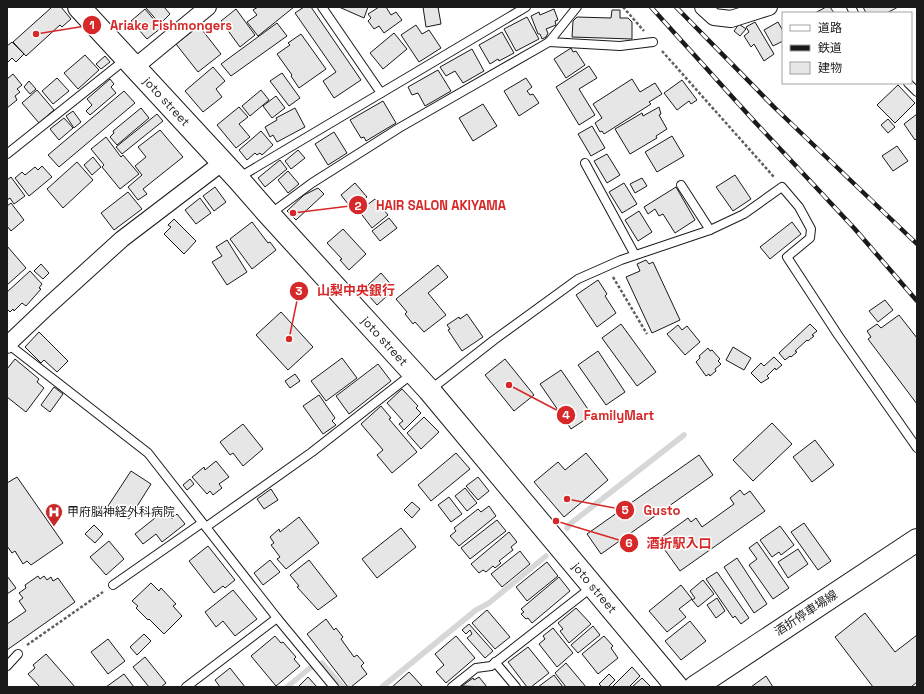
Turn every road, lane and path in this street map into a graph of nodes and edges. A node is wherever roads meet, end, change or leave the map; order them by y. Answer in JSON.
{"nodes":[{"id":1,"x":79,"y":7,"type":"edge"},
{"id":2,"x":208,"y":7,"type":"edge"},
{"id":3,"x":322,"y":7,"type":"edge"},
{"id":4,"x":526,"y":7,"type":"edge"},
{"id":5,"x":577,"y":7,"type":"edge"},
{"id":6,"x":623,"y":7,"type":"edge"},
{"id":7,"x":703,"y":7,"type":"edge"},
{"id":8,"x":769,"y":7,"type":"edge"},
{"id":9,"x":549,"y":42,"type":"junction"},
{"id":10,"x":653,"y":42,"type":"junction"},
{"id":11,"x":130,"y":63,"type":"junction"},
{"id":12,"x":909,"y":84,"type":"edge"},
{"id":13,"x":917,"y":92,"type":"edge"},
{"id":14,"x":381,"y":94,"type":"junction"},
{"id":15,"x":7,"y":154,"type":"edge"},
{"id":16,"x":223,"y":162,"type":"junction"},
{"id":17,"x":586,"y":163,"type":"dead end"},
{"id":18,"x":238,"y":179,"type":"junction"},
{"id":19,"x":681,"y":185,"type":"dead end"},
{"id":20,"x":782,"y":187,"type":"junction"},
{"id":21,"x":269,"y":215,"type":"junction"},
{"id":22,"x":710,"y":230,"type":"junction"},
{"id":23,"x":635,"y":255,"type":"junction"},
{"id":24,"x":606,"y":266,"type":"junction"},
{"id":25,"x":647,"y":334,"type":"dead end"},
{"id":26,"x":8,"y":342,"type":"edge"},
{"id":27,"x":414,"y":373,"type":"junction"},
{"id":28,"x":429,"y":390,"type":"junction"},
{"id":29,"x":917,"y":448,"type":"edge"},
{"id":30,"x":204,"y":525,"type":"junction"},
{"id":31,"x":917,"y":540,"type":"edge"},
{"id":32,"x":113,"y":585,"type":"joint"},
{"id":33,"x":593,"y":586,"type":"junction"},
{"id":34,"x":277,"y":618,"type":"junction"},
{"id":35,"x":18,"y":654,"type":"joint"},
{"id":36,"x":495,"y":662,"type":"junction"},
{"id":37,"x":7,"y":666,"type":"edge"},
{"id":38,"x":671,"y":685,"type":"edge"},
{"id":39,"x":186,"y":687,"type":"edge"},
{"id":40,"x":334,"y":687,"type":"edge"},
{"id":41,"x":452,"y":687,"type":"edge"},
{"id":42,"x":516,"y":687,"type":"edge"},
{"id":43,"x":696,"y":687,"type":"edge"}],
"edges":[{"from":1,"to":11,"type":"main road","name":"joto street"},
{"from":2,"to":11,"type":"street"},
{"from":3,"to":14,"type":"lane"},
{"from":4,"to":14,"type":"lane"},
{"from":5,"to":9,"type":"lane"},
{"from":6,"to":10,"type":"path"},
{"from":7,"to":8,"type":"street"},
{"from":9,"to":10,"type":"lane"},
{"from":9,"to":21,"type":"lane"},
{"from":10,"to":20,"type":"path"},
{"from":11,"to":15,"type":"lane"},
{"from":11,"to":16,"type":"main road","name":"joto street"},
{"from":12,"to":13,"type":"lane"},
{"from":14,"to":18,"type":"lane"},
{"from":16,"to":18,"type":"main road","name":"joto street"},
{"from":16,"to":26,"type":"street"},
{"from":17,"to":23,"type":"lane"},
{"from":18,"to":21,"type":"main road","name":"joto street"},
{"from":19,"to":22,"type":"lane"},
{"from":20,"to":22,"type":"lane"},
{"from":20,"to":29,"type":"lane"},
{"from":21,"to":27,"type":"main road","name":"joto street"},
{"from":22,"to":23,"type":"lane"},
{"from":23,"to":24,"type":"lane"},
{"from":24,"to":25,"type":"path"},
{"from":24,"to":28,"type":"lane"},
{"from":26,"to":30,"type":"lane"},
{"from":27,"to":28,"type":"main road","name":"joto street"},
{"from":27,"to":30,"type":"lane"},
{"from":28,"to":33,"type":"main road","name":"joto street"},
{"from":30,"to":32,"type":"lane"},
{"from":30,"to":34,"type":"lane"},
{"from":31,"to":43,"type":"main road","name":"酒折停車場線"},
{"from":32,"to":35,"type":"path"},
{"from":33,"to":36,"type":"lane"},
{"from":33,"to":38,"type":"main road","name":"joto street"},
{"from":34,"to":39,"type":"lane"},
{"from":34,"to":40,"type":"lane"},
{"from":35,"to":37,"type":"lane"},
{"from":36,"to":41,"type":"lane"},
{"from":36,"to":42,"type":"lane"}]}
